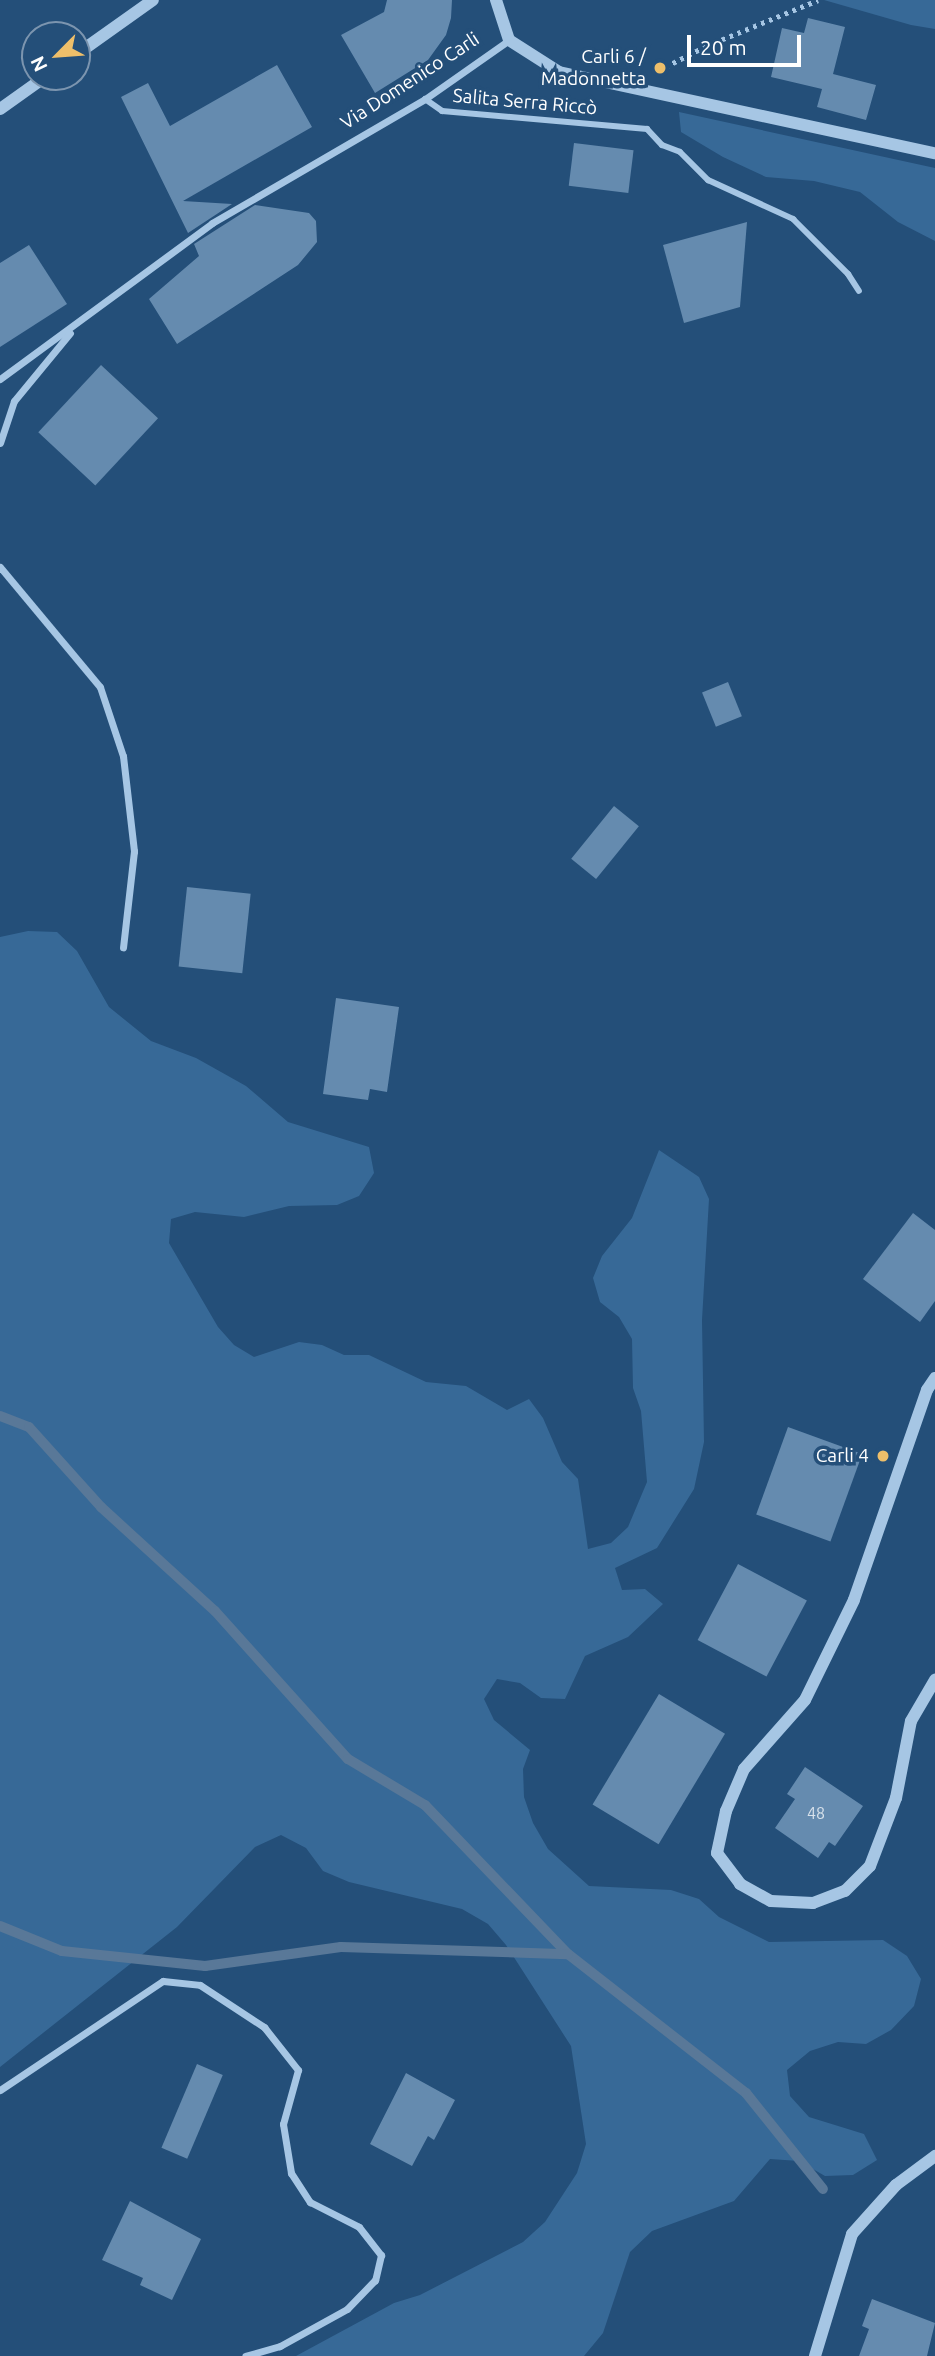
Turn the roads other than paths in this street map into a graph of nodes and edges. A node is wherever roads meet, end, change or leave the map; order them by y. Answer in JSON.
{"nodes":[{"id":1,"x":153,"y":0,"type":"edge"},
{"id":2,"x":496,"y":0,"type":"edge"},
{"id":3,"x":509,"y":40,"type":"junction"},
{"id":4,"x":91,"y":44,"type":"edge"},
{"id":5,"x":25,"y":91,"type":"edge"},
{"id":6,"x":425,"y":99,"type":"junction"},
{"id":7,"x":0,"y":109,"type":"edge"},
{"id":8,"x":935,"y":153,"type":"edge"},
{"id":9,"x":859,"y":291,"type":"dead end"},
{"id":10,"x":78,"y":324,"type":"junction"},
{"id":11,"x":0,"y":379,"type":"edge"},
{"id":12,"x":0,"y":443,"type":"edge"},
{"id":13,"x":0,"y":567,"type":"edge"},
{"id":14,"x":123,"y":947,"type":"dead end"},
{"id":15,"x":935,"y":1378,"type":"edge"},
{"id":16,"x":935,"y":1679,"type":"edge"},
{"id":17,"x":0,"y":2090,"type":"edge"},
{"id":18,"x":935,"y":2156,"type":"edge"},
{"id":19,"x":245,"y":2356,"type":"edge"},
{"id":20,"x":815,"y":2356,"type":"edge"}],
"edges":[{"from":1,"to":4,"type":"street"},
{"from":2,"to":3,"type":"street"},
{"from":3,"to":6,"type":"street","name":"Via Domenico Carli"},
{"from":3,"to":8,"type":"street","name":"Via Domenico Carli"},
{"from":5,"to":7,"type":"street"},
{"from":6,"to":9,"type":"street","name":"Salita Serra Riccò"},
{"from":6,"to":10,"type":"street","name":"Via Domenico Carli"},
{"from":10,"to":11,"type":"street","name":"Via Domenico Carli"},
{"from":10,"to":12,"type":"street"},
{"from":13,"to":14,"type":"street"},
{"from":15,"to":16,"type":"street"},
{"from":17,"to":19,"type":"street"},
{"from":18,"to":20,"type":"street"}]}
